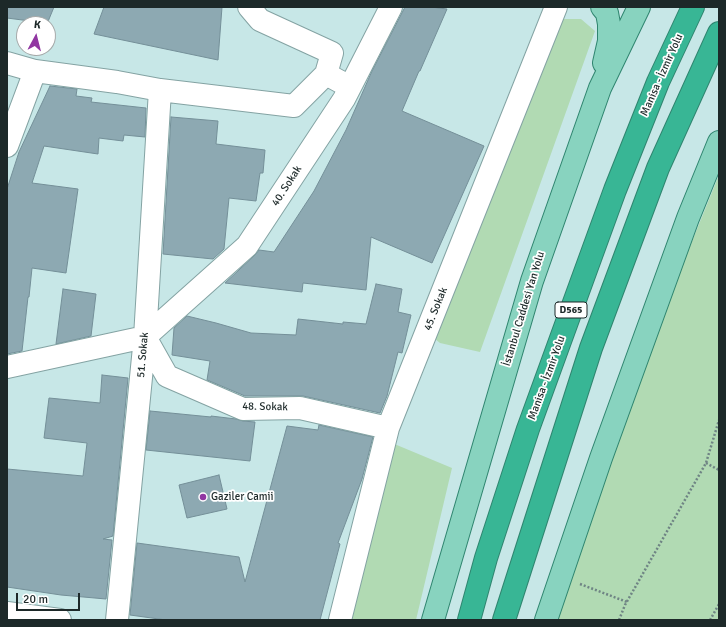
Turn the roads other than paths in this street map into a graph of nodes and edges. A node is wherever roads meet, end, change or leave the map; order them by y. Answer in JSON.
{"nodes":[{"id":1,"x":249,"y":7,"type":"edge"},
{"id":2,"x":391,"y":7,"type":"edge"},
{"id":3,"x":556,"y":7,"type":"edge"},
{"id":4,"x":602,"y":7,"type":"edge"},
{"id":5,"x":639,"y":7,"type":"edge"},
{"id":6,"x":693,"y":7,"type":"edge"},
{"id":7,"x":719,"y":32,"type":"edge"},
{"id":8,"x":7,"y":63,"type":"edge"},
{"id":9,"x":35,"y":71,"type":"junction"},
{"id":10,"x":326,"y":74,"type":"junction"},
{"id":11,"x":350,"y":87,"type":"junction"},
{"id":12,"x":600,"y":88,"type":"junction"},
{"id":13,"x":160,"y":90,"type":"junction"},
{"id":14,"x":719,"y":142,"type":"edge"},
{"id":15,"x":7,"y":146,"type":"edge"},
{"id":16,"x":146,"y":337,"type":"junction"},
{"id":17,"x":7,"y":367,"type":"edge"},
{"id":18,"x":388,"y":428,"type":"junction"},
{"id":19,"x":7,"y":613,"type":"edge"},
{"id":20,"x":60,"y":620,"type":"edge"},
{"id":21,"x":117,"y":620,"type":"edge"},
{"id":22,"x":340,"y":620,"type":"edge"},
{"id":23,"x":433,"y":620,"type":"edge"},
{"id":24,"x":469,"y":620,"type":"edge"},
{"id":25,"x":504,"y":620,"type":"edge"},
{"id":26,"x":546,"y":620,"type":"edge"}],
"edges":[{"from":1,"to":10,"type":"street"},
{"from":2,"to":11,"type":"street","name":"40. Sokak"},
{"from":3,"to":18,"type":"street","name":"45. Sokak"},
{"from":4,"to":12,"type":"main road"},
{"from":5,"to":12,"type":"main road","name":"İstanbul Caddesi Yan Yolu"},
{"from":6,"to":24,"type":"highway","name":"Manisa - İzmir Yolu","number":"D565"},
{"from":7,"to":25,"type":"highway","number":"D565"},
{"from":8,"to":9,"type":"street"},
{"from":9,"to":13,"type":"street"},
{"from":9,"to":15,"type":"street"},
{"from":10,"to":11,"type":"street"},
{"from":10,"to":13,"type":"street"},
{"from":11,"to":16,"type":"street","name":"40. Sokak"},
{"from":12,"to":23,"type":"main road","name":"İstanbul Caddesi Yan Yolu"},
{"from":13,"to":16,"type":"street","name":"51. Sokak"},
{"from":14,"to":26,"type":"main road"},
{"from":16,"to":17,"type":"street"},
{"from":16,"to":18,"type":"street","name":"48. Sokak"},
{"from":16,"to":21,"type":"street","name":"51. Sokak"},
{"from":18,"to":22,"type":"street","name":"45. Sokak"},
{"from":19,"to":20,"type":"street"}]}
